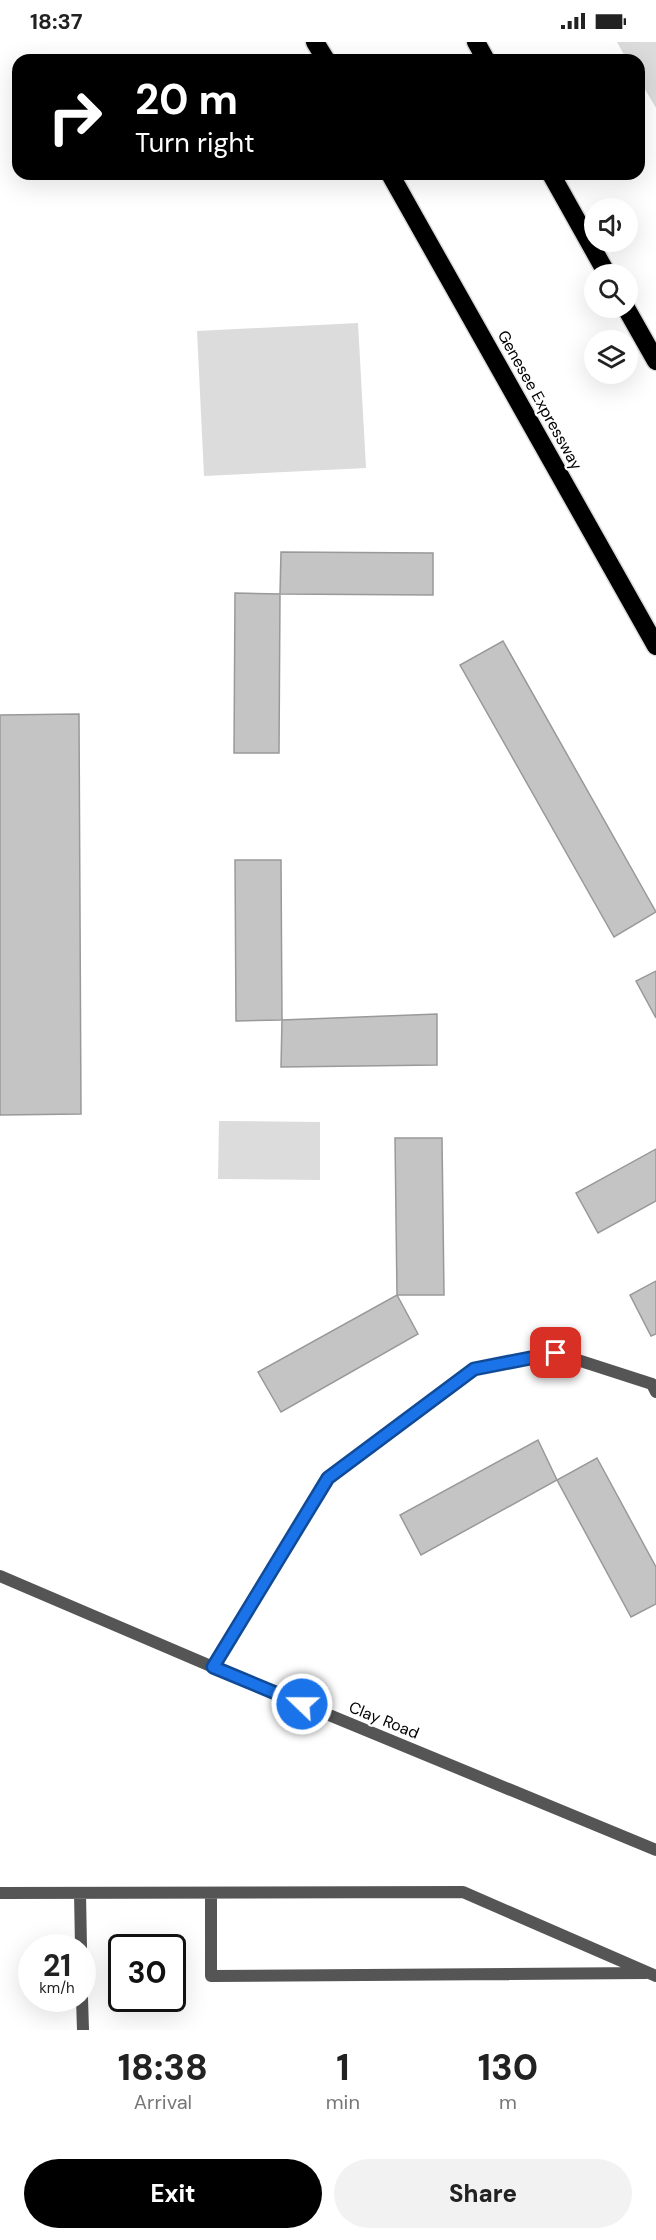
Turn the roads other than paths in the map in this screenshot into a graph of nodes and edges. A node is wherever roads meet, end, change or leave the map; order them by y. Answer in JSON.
{"nodes":[{"id":1,"x":393,"y":180,"type":"edge"},
{"id":2,"x":554,"y":180,"type":"edge"},
{"id":3,"x":602,"y":264,"type":"edge"},
{"id":4,"x":632,"y":318,"type":"edge"},
{"id":5,"x":656,"y":360,"type":"edge"},
{"id":6,"x":656,"y":646,"type":"edge"},
{"id":7,"x":656,"y":1392,"type":"edge"},
{"id":8,"x":0,"y":1576,"type":"edge"},
{"id":9,"x":213,"y":1667,"type":"junction"},
{"id":10,"x":656,"y":1850,"type":"edge"},
{"id":11,"x":0,"y":1893,"type":"edge"},
{"id":12,"x":80,"y":1893,"type":"junction"},
{"id":13,"x":211,"y":1893,"type":"junction"},
{"id":14,"x":81,"y":1934,"type":"edge"},
{"id":15,"x":653,"y":1975,"type":"edge"},
{"id":16,"x":82,"y":2012,"type":"edge"},
{"id":17,"x":82,"y":2030,"type":"edge"}],
"edges":[{"from":1,"to":6,"type":"highway","name":"Genesee Expressway"},
{"from":2,"to":3,"type":"highway"},
{"from":4,"to":5,"type":"highway"},
{"from":7,"to":9,"type":"street"},
{"from":8,"to":9,"type":"street","name":"Clay Road"},
{"from":9,"to":10,"type":"street","name":"Clay Road"},
{"from":11,"to":12,"type":"street"},
{"from":12,"to":13,"type":"street"},
{"from":12,"to":14,"type":"street"},
{"from":13,"to":15,"type":"street"},
{"from":13,"to":15,"type":"street"},
{"from":16,"to":17,"type":"street"}]}
